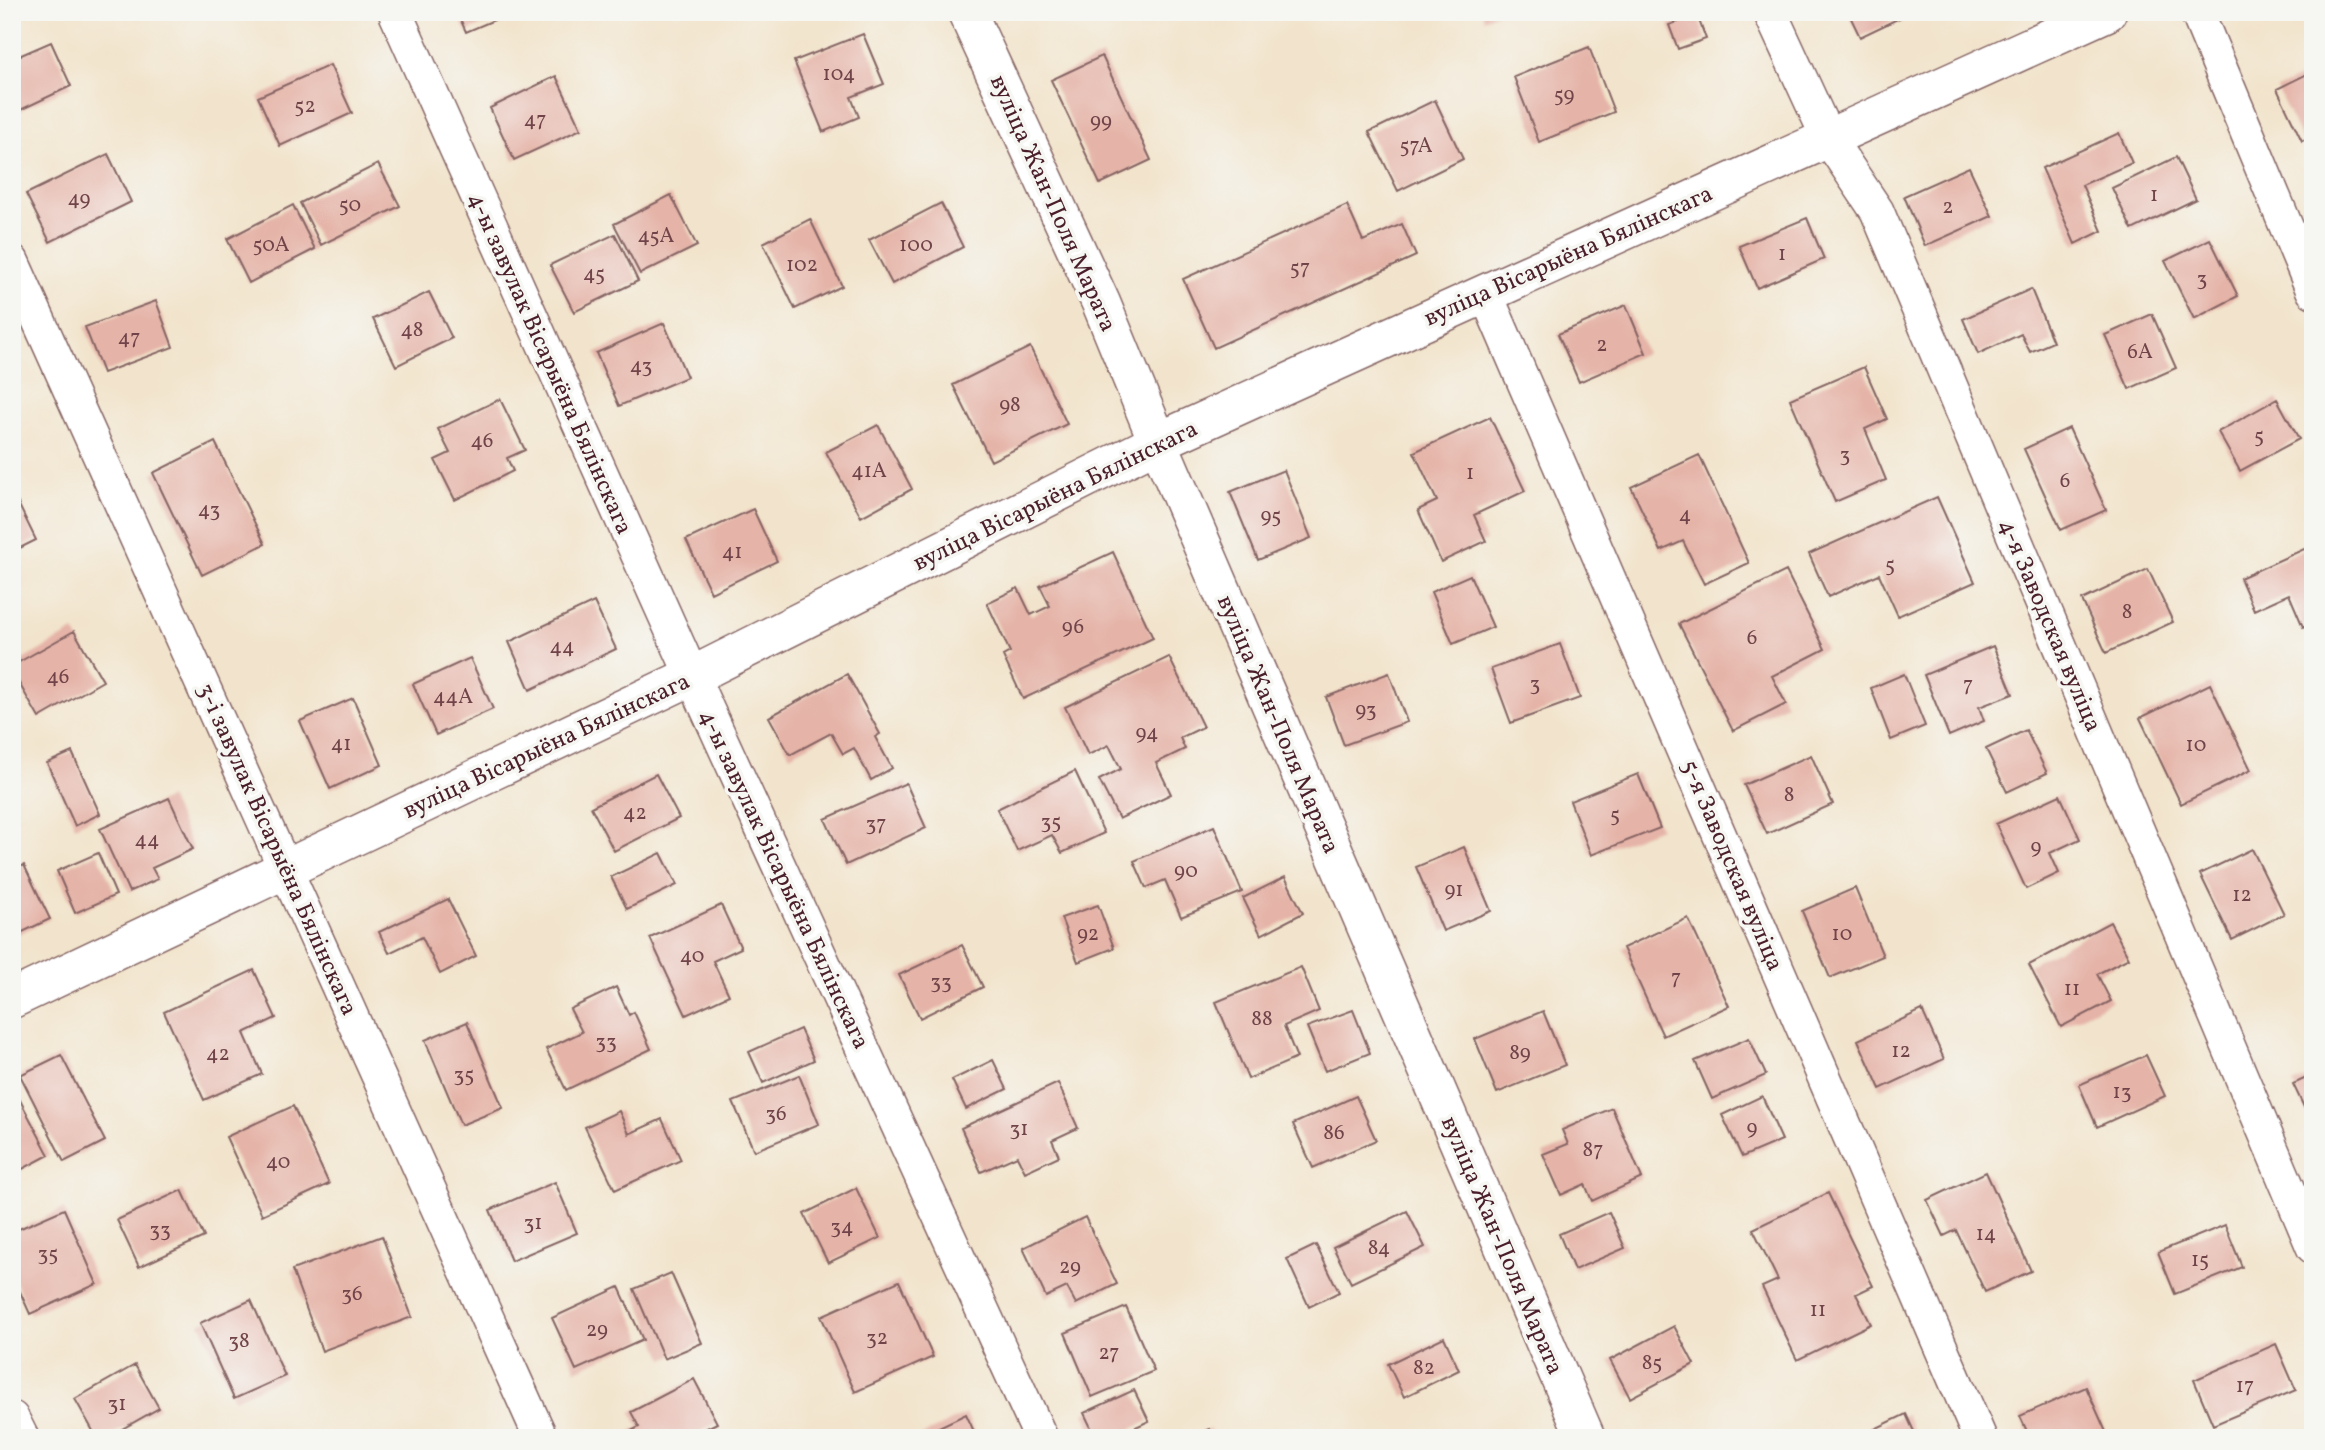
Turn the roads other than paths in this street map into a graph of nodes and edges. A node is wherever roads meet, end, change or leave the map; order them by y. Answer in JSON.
{"nodes":[{"id":1,"x":395,"y":12,"type":"edge"},
{"id":2,"x":967,"y":12,"type":"edge"},
{"id":3,"x":1770,"y":12,"type":"edge"},
{"id":4,"x":2107,"y":12,"type":"edge"},
{"id":5,"x":2197,"y":12,"type":"edge"},
{"id":6,"x":1828,"y":138,"type":"junction"},
{"id":7,"x":12,"y":261,"type":"edge"},
{"id":8,"x":2313,"y":291,"type":"edge"},
{"id":9,"x":1485,"y":292,"type":"junction"},
{"id":10,"x":1158,"y":442,"type":"junction"},
{"id":11,"x":692,"y":676,"type":"junction"},
{"id":12,"x":287,"y":869,"type":"junction"},
{"id":13,"x":12,"y":999,"type":"edge"},
{"id":14,"x":2313,"y":1247,"type":"edge"},
{"id":15,"x":12,"y":1418,"type":"edge"},
{"id":16,"x":22,"y":1438,"type":"edge"},
{"id":17,"x":541,"y":1438,"type":"edge"},
{"id":18,"x":1041,"y":1438,"type":"edge"},
{"id":19,"x":1586,"y":1438,"type":"edge"},
{"id":20,"x":1980,"y":1438,"type":"edge"}],
"edges":[{"from":1,"to":11,"type":"street","name":"4-ы завулак Вісарыёна Бялінскага"},
{"from":2,"to":10,"type":"street","name":"вуліца Жан-Поля Марата"},
{"from":3,"to":6,"type":"street","name":"4-я Заводская вуліца"},
{"from":4,"to":6,"type":"street","name":"вуліца Вісарыёна Бялінскага"},
{"from":5,"to":8,"type":"street"},
{"from":6,"to":9,"type":"street","name":"вуліца Вісарыёна Бялінскага"},
{"from":6,"to":14,"type":"street","name":"4-я Заводская вуліца"},
{"from":7,"to":12,"type":"street","name":"3-і завулак Вісарыёна Бялінскага"},
{"from":9,"to":10,"type":"street","name":"вуліца Вісарыёна Бялінскага"},
{"from":9,"to":20,"type":"street","name":"5-я Заводская вуліца"},
{"from":10,"to":11,"type":"street","name":"вуліца Вісарыёна Бялінскага"},
{"from":10,"to":19,"type":"street","name":"вуліца Жан-Поля Марата"},
{"from":11,"to":12,"type":"street","name":"вуліца Вісарыёна Бялінскага"},
{"from":11,"to":18,"type":"street","name":"4-ы завулак Вісарыёна Бялінскага"},
{"from":12,"to":13,"type":"street","name":"вуліца Вісарыёна Бялінскага"},
{"from":12,"to":17,"type":"street","name":"3-і завулак Вісарыёна Бялінскага"},
{"from":15,"to":16,"type":"street"}]}
